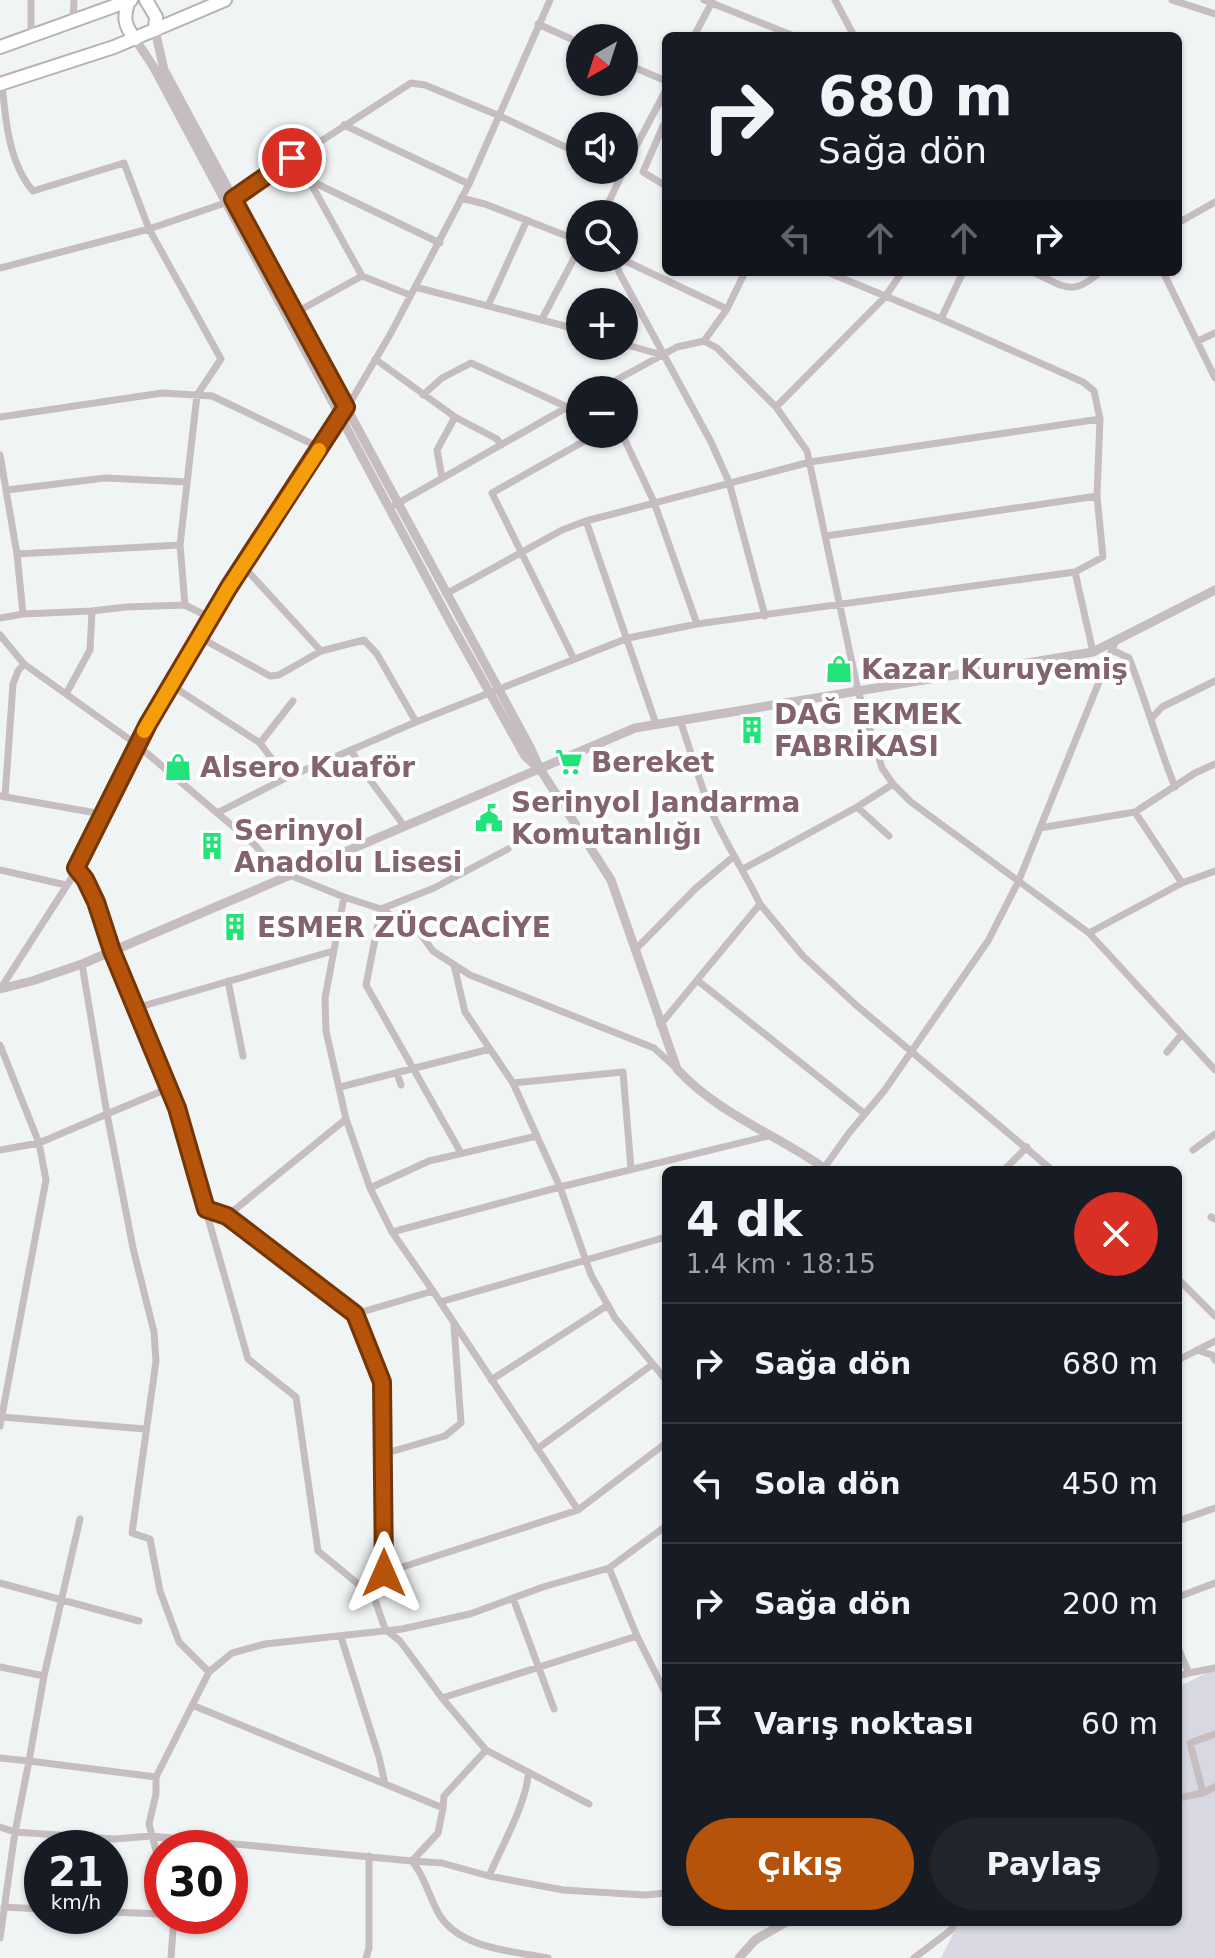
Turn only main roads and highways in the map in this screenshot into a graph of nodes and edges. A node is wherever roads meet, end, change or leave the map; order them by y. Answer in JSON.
{"nodes":[{"id":1,"x":130,"y":0,"type":"edge"},
{"id":2,"x":146,"y":0,"type":"edge"},
{"id":3,"x":225,"y":0,"type":"edge"},
{"id":4,"x":155,"y":30,"type":"junction"},
{"id":5,"x":135,"y":39,"type":"junction"},
{"id":6,"x":0,"y":47,"type":"edge"},
{"id":7,"x":1,"y":83,"type":"edge"}],
"edges":[{"from":1,"to":5,"type":"highway"},
{"from":1,"to":6,"type":"highway"},
{"from":2,"to":4,"type":"highway"},
{"from":3,"to":4,"type":"highway"},
{"from":4,"to":5,"type":"highway"},
{"from":5,"to":7,"type":"highway"}]}
